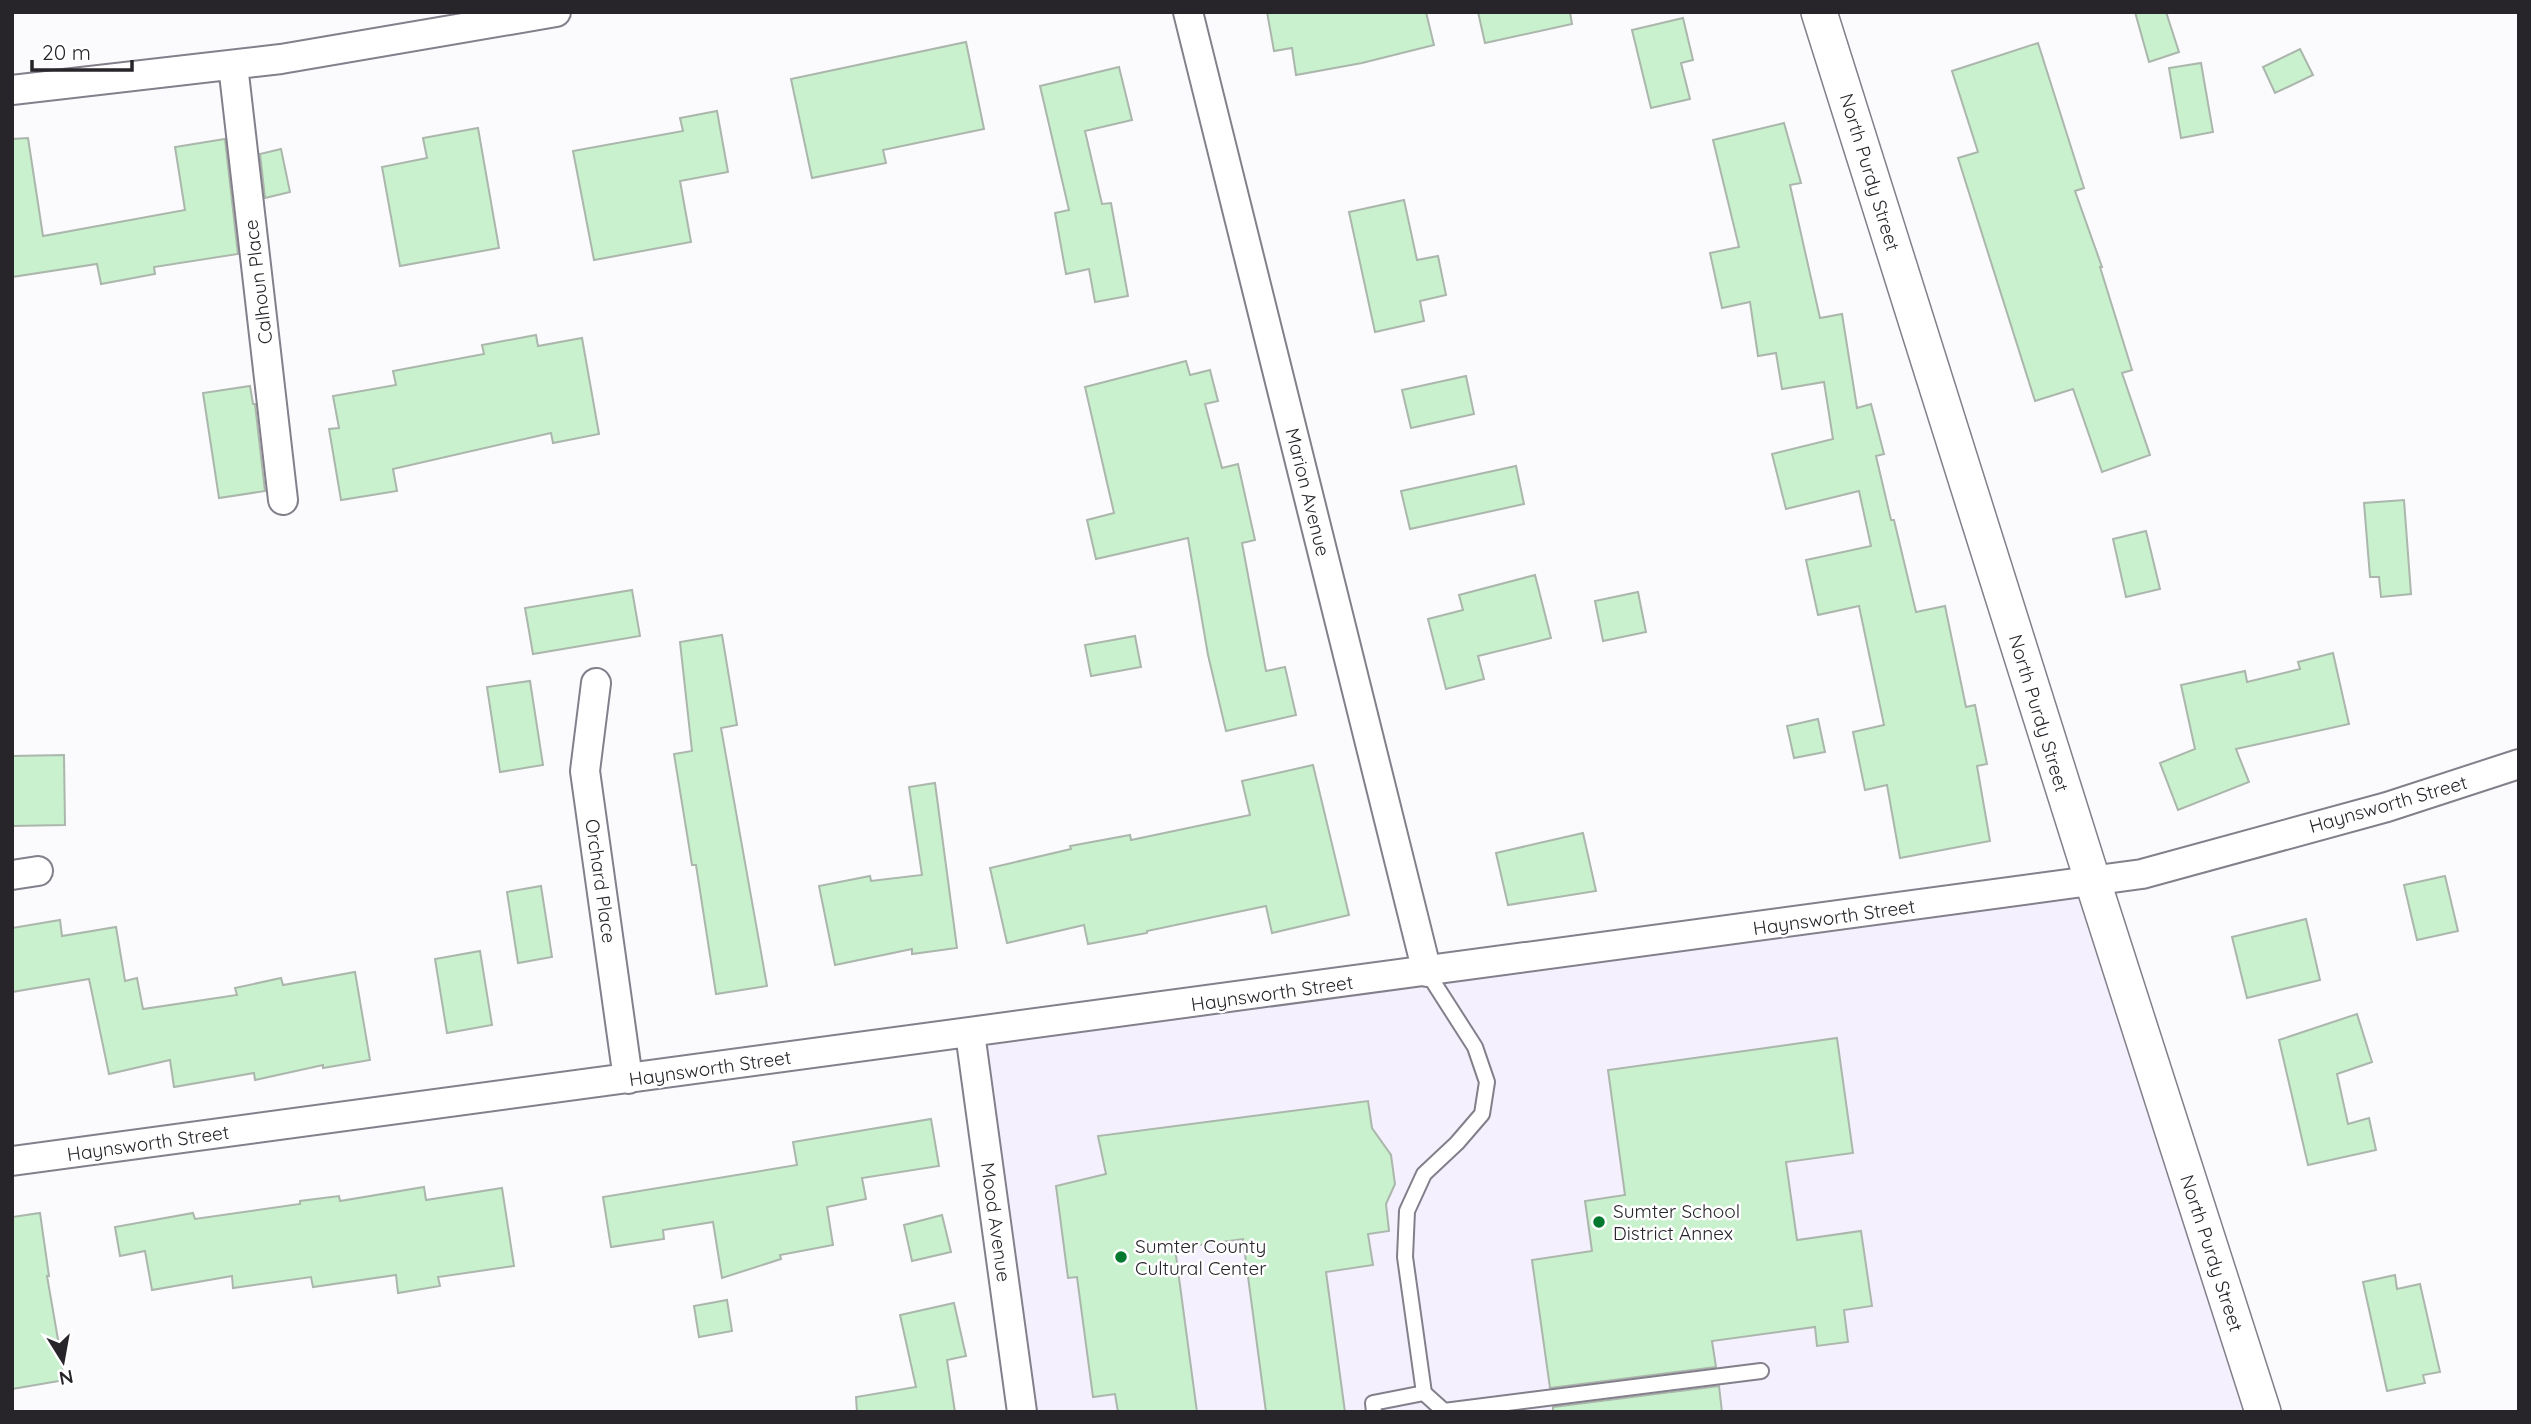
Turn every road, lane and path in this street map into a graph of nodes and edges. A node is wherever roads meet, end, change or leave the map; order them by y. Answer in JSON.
{"nodes":[{"id":1,"x":556,"y":12,"type":"edge"},
{"id":2,"x":1188,"y":12,"type":"edge"},
{"id":3,"x":1819,"y":12,"type":"edge"},
{"id":4,"x":233,"y":65,"type":"junction"},
{"id":5,"x":12,"y":90,"type":"edge"},
{"id":6,"x":283,"y":500,"type":"dead end"},
{"id":7,"x":596,"y":683,"type":"dead end"},
{"id":8,"x":2519,"y":764,"type":"edge"},
{"id":9,"x":2092,"y":879,"type":"junction"},
{"id":10,"x":1427,"y":972,"type":"junction"},
{"id":11,"x":970,"y":1033,"type":"junction"},
{"id":12,"x":628,"y":1079,"type":"junction"},
{"id":13,"x":12,"y":1161,"type":"edge"},
{"id":14,"x":1761,"y":1371,"type":"dead end"},
{"id":15,"x":1424,"y":1393,"type":"junction"},
{"id":16,"x":1022,"y":1412,"type":"edge"},
{"id":17,"x":1374,"y":1412,"type":"edge"},
{"id":18,"x":2263,"y":1412,"type":"edge"}],
"edges":[{"from":1,"to":4,"type":"street"},
{"from":2,"to":10,"type":"street","name":"Marion Avenue"},
{"from":3,"to":9,"type":"street","name":"North Purdy Street"},
{"from":4,"to":5,"type":"street"},
{"from":4,"to":6,"type":"street","name":"Calhoun Place"},
{"from":7,"to":12,"type":"street","name":"Orchard Place"},
{"from":8,"to":9,"type":"street","name":"Haynsworth Street"},
{"from":9,"to":10,"type":"street","name":"Haynsworth Street"},
{"from":9,"to":18,"type":"street","name":"North Purdy Street"},
{"from":10,"to":11,"type":"street","name":"Haynsworth Street"},
{"from":10,"to":15,"type":"lane"},
{"from":11,"to":12,"type":"street","name":"Haynsworth Street"},
{"from":11,"to":16,"type":"street","name":"Mood Avenue"},
{"from":12,"to":13,"type":"street","name":"Haynsworth Street"},
{"from":14,"to":15,"type":"lane"},
{"from":15,"to":17,"type":"lane"}]}
